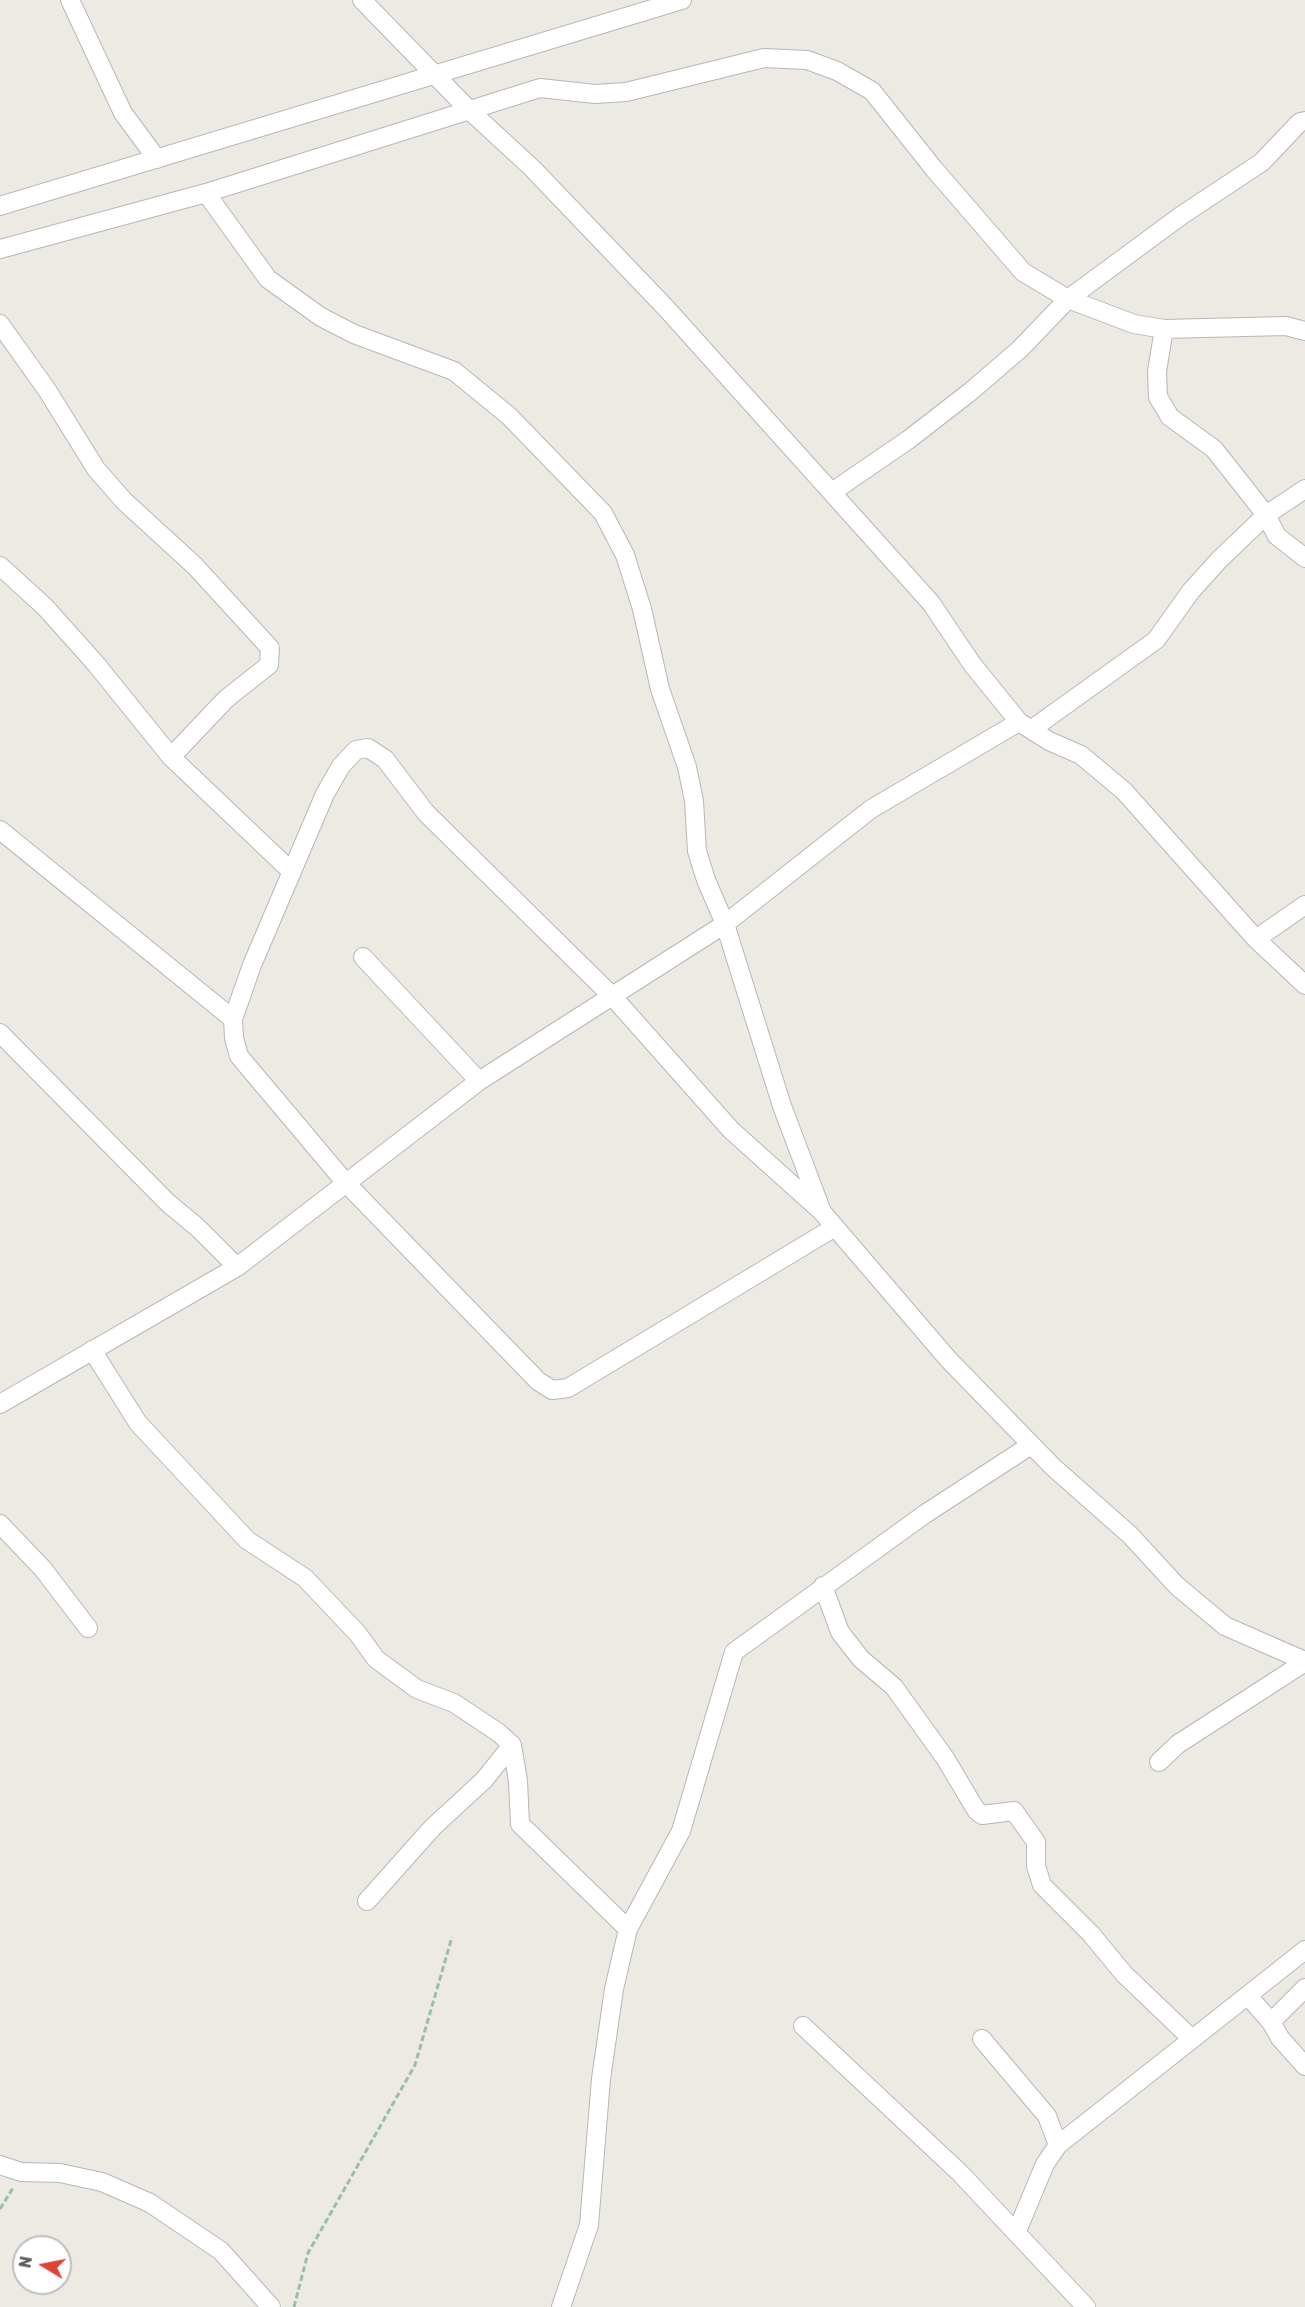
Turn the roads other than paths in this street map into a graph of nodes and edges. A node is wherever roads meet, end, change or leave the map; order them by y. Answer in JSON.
{"nodes":[{"id":1,"x":70,"y":0,"type":"edge"},
{"id":2,"x":362,"y":0,"type":"edge"},
{"id":3,"x":682,"y":0,"type":"edge"},
{"id":4,"x":434,"y":74,"type":"junction"},
{"id":5,"x":469,"y":110,"type":"junction"},
{"id":6,"x":1305,"y":121,"type":"edge"},
{"id":7,"x":157,"y":159,"type":"junction"},
{"id":8,"x":206,"y":193,"type":"junction"},
{"id":9,"x":0,"y":206,"type":"edge"},
{"id":10,"x":0,"y":249,"type":"edge"},
{"id":11,"x":1068,"y":299,"type":"junction"},
{"id":12,"x":0,"y":324,"type":"edge"},
{"id":13,"x":1164,"y":329,"type":"junction"},
{"id":14,"x":1305,"y":331,"type":"edge"},
{"id":15,"x":1305,"y":489,"type":"edge"},
{"id":16,"x":832,"y":492,"type":"junction"},
{"id":17,"x":1266,"y":515,"type":"junction"},
{"id":18,"x":1305,"y":558,"type":"edge"},
{"id":19,"x":0,"y":566,"type":"edge"},
{"id":20,"x":1026,"y":725,"type":"junction"},
{"id":21,"x":171,"y":757,"type":"junction"},
{"id":22,"x":0,"y":830,"type":"edge"},
{"id":23,"x":292,"y":872,"type":"junction"},
{"id":24,"x":1305,"y":905,"type":"edge"},
{"id":25,"x":725,"y":924,"type":"junction"},
{"id":26,"x":1256,"y":939,"type":"junction"},
{"id":27,"x":363,"y":957,"type":"dead end"},
{"id":28,"x":1305,"y":986,"type":"edge"},
{"id":29,"x":613,"y":998,"type":"junction"},
{"id":30,"x":233,"y":1019,"type":"junction"},
{"id":31,"x":0,"y":1033,"type":"edge"},
{"id":32,"x":480,"y":1081,"type":"junction"},
{"id":33,"x":345,"y":1182,"type":"junction"},
{"id":34,"x":822,"y":1212,"type":"junction"},
{"id":35,"x":835,"y":1227,"type":"junction"},
{"id":36,"x":237,"y":1267,"type":"junction"},
{"id":37,"x":92,"y":1350,"type":"junction"},
{"id":38,"x":0,"y":1404,"type":"edge"},
{"id":39,"x":1031,"y":1445,"type":"junction"},
{"id":40,"x":0,"y":1524,"type":"edge"},
{"id":41,"x":823,"y":1586,"type":"junction"},
{"id":42,"x":88,"y":1628,"type":"dead end"},
{"id":43,"x":1305,"y":1662,"type":"edge"},
{"id":44,"x":512,"y":1745,"type":"junction"},
{"id":45,"x":1159,"y":1762,"type":"dead end"},
{"id":46,"x":367,"y":1901,"type":"dead end"},
{"id":47,"x":628,"y":1929,"type":"junction"},
{"id":48,"x":1305,"y":1950,"type":"edge"},
{"id":49,"x":1305,"y":1988,"type":"edge"},
{"id":50,"x":1248,"y":1996,"type":"junction"},
{"id":51,"x":1271,"y":2022,"type":"junction"},
{"id":52,"x":803,"y":2026,"type":"dead end"},
{"id":53,"x":982,"y":2039,"type":"dead end"},
{"id":54,"x":1192,"y":2039,"type":"junction"},
{"id":55,"x":1305,"y":2066,"type":"edge"},
{"id":56,"x":1058,"y":2145,"type":"junction"},
{"id":57,"x":0,"y":2165,"type":"edge"},
{"id":58,"x":1017,"y":2231,"type":"junction"},
{"id":59,"x":271,"y":2307,"type":"edge"},
{"id":60,"x":561,"y":2307,"type":"edge"},
{"id":61,"x":1086,"y":2307,"type":"edge"}],
"edges":[{"from":1,"to":7,"type":"street"},
{"from":2,"to":4,"type":"street"},
{"from":3,"to":4,"type":"street"},
{"from":4,"to":5,"type":"street"},
{"from":4,"to":7,"type":"street"},
{"from":5,"to":8,"type":"street"},
{"from":5,"to":11,"type":"street"},
{"from":5,"to":16,"type":"street"},
{"from":6,"to":11,"type":"street"},
{"from":7,"to":9,"type":"street"},
{"from":8,"to":10,"type":"street"},
{"from":8,"to":25,"type":"street"},
{"from":11,"to":13,"type":"street"},
{"from":11,"to":16,"type":"street"},
{"from":12,"to":21,"type":"street"},
{"from":13,"to":14,"type":"street"},
{"from":13,"to":17,"type":"street"},
{"from":15,"to":17,"type":"street"},
{"from":16,"to":20,"type":"street"},
{"from":17,"to":18,"type":"street"},
{"from":17,"to":20,"type":"street"},
{"from":19,"to":21,"type":"street"},
{"from":20,"to":25,"type":"street"},
{"from":20,"to":26,"type":"street"},
{"from":21,"to":23,"type":"street"},
{"from":22,"to":30,"type":"street"},
{"from":23,"to":29,"type":"street"},
{"from":23,"to":30,"type":"street"},
{"from":24,"to":26,"type":"street"},
{"from":25,"to":29,"type":"street"},
{"from":25,"to":34,"type":"street"},
{"from":26,"to":28,"type":"street"},
{"from":27,"to":32,"type":"street"},
{"from":29,"to":32,"type":"street"},
{"from":29,"to":34,"type":"street"},
{"from":30,"to":33,"type":"street"},
{"from":31,"to":36,"type":"street"},
{"from":32,"to":33,"type":"street"},
{"from":33,"to":35,"type":"street"},
{"from":33,"to":36,"type":"street"},
{"from":34,"to":35,"type":"street"},
{"from":35,"to":39,"type":"street"},
{"from":36,"to":37,"type":"street"},
{"from":37,"to":38,"type":"street"},
{"from":37,"to":44,"type":"street"},
{"from":39,"to":41,"type":"street"},
{"from":39,"to":43,"type":"street"},
{"from":40,"to":42,"type":"street"},
{"from":41,"to":47,"type":"street"},
{"from":41,"to":54,"type":"street"},
{"from":43,"to":45,"type":"street"},
{"from":44,"to":46,"type":"street"},
{"from":44,"to":47,"type":"street"},
{"from":47,"to":60,"type":"street"},
{"from":48,"to":50,"type":"street"},
{"from":49,"to":51,"type":"street"},
{"from":50,"to":51,"type":"street"},
{"from":50,"to":54,"type":"street"},
{"from":51,"to":55,"type":"street"},
{"from":52,"to":58,"type":"street"},
{"from":53,"to":56,"type":"street"},
{"from":54,"to":56,"type":"street"},
{"from":56,"to":58,"type":"street"},
{"from":57,"to":59,"type":"street"},
{"from":58,"to":61,"type":"street"}]}
